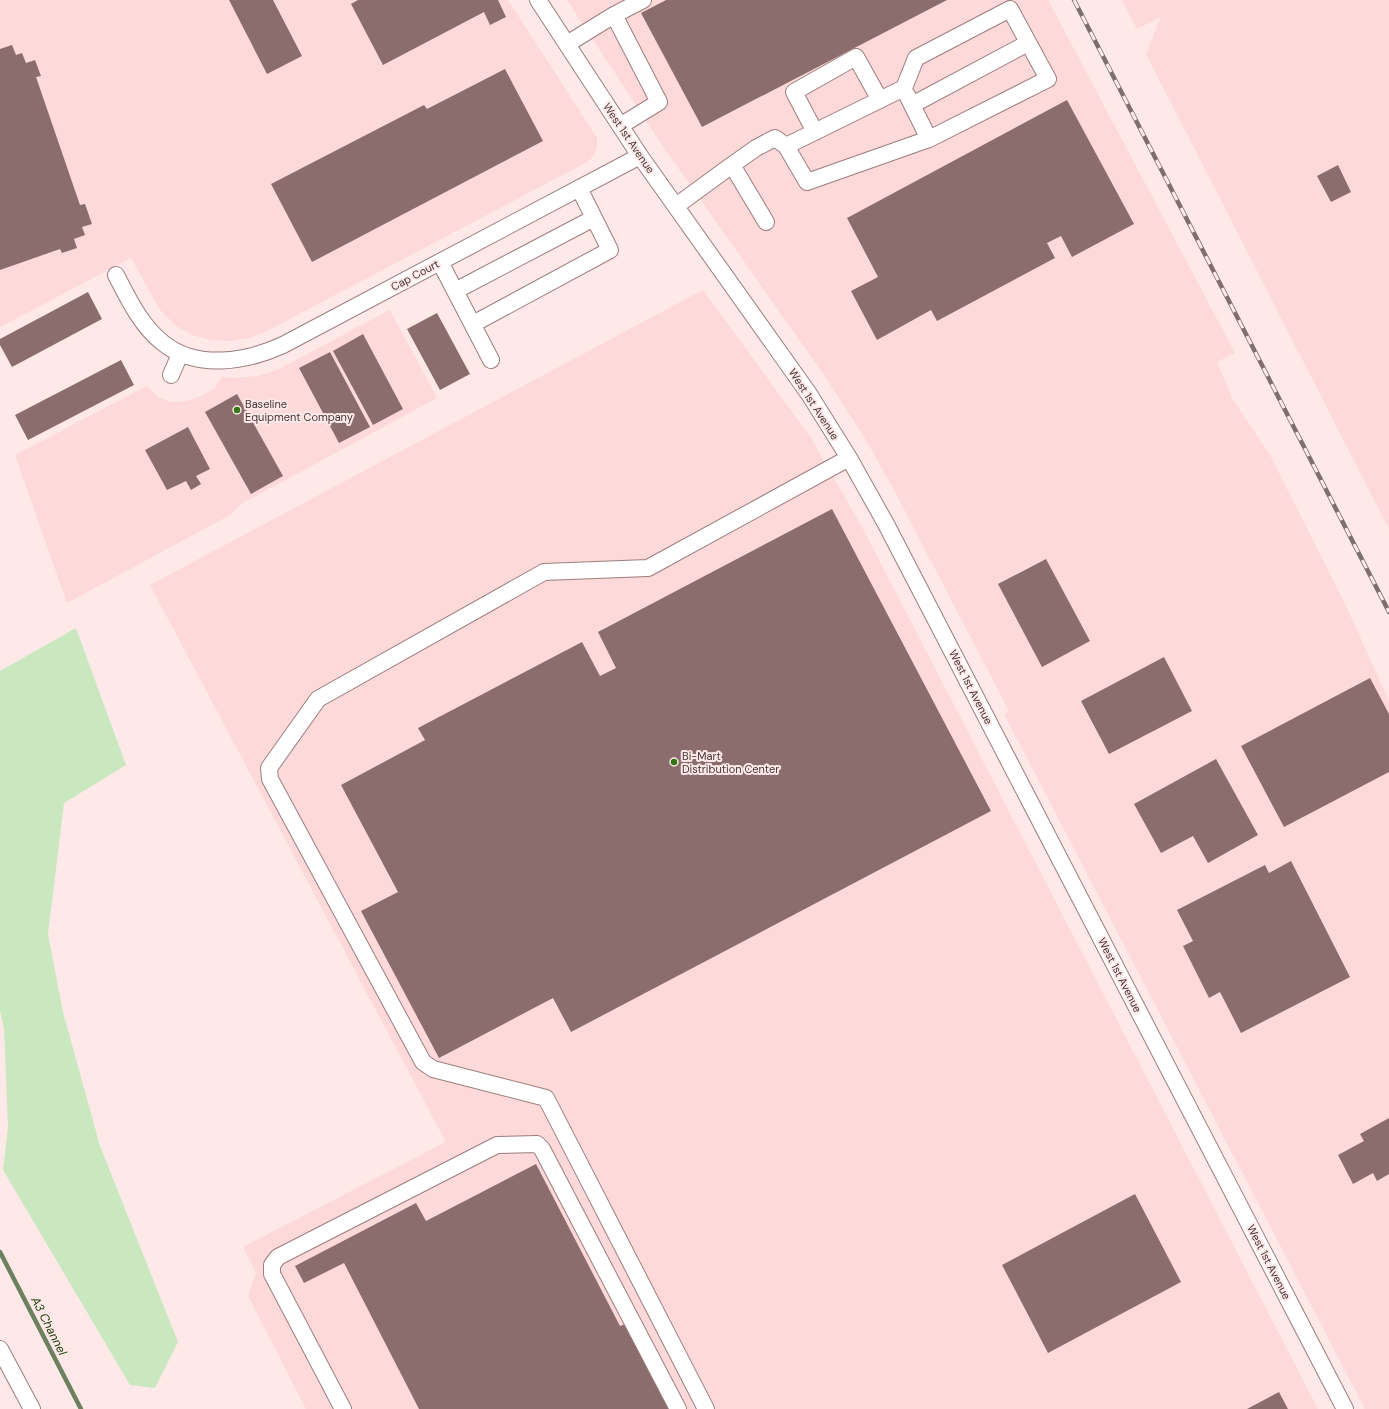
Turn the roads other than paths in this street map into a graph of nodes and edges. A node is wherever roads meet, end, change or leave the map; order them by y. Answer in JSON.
{"nodes":[{"id":1,"x":538,"y":0,"type":"edge"},
{"id":2,"x":643,"y":0,"type":"edge"},
{"id":3,"x":1010,"y":4,"type":"edge"},
{"id":4,"x":614,"y":15,"type":"junction"},
{"id":5,"x":1028,"y":43,"type":"junction"},
{"id":6,"x":566,"y":44,"type":"junction"},
{"id":7,"x":904,"y":88,"type":"junction"},
{"id":8,"x":880,"y":100,"type":"junction"},
{"id":9,"x":912,"y":105,"type":"junction"},
{"id":10,"x":620,"y":126,"type":"junction"},
{"id":11,"x":815,"y":132,"type":"junction"},
{"id":12,"x":929,"y":139,"type":"junction"},
{"id":13,"x":786,"y":146,"type":"junction"},
{"id":14,"x":640,"y":156,"type":"junction"},
{"id":15,"x":732,"y":165,"type":"junction"},
{"id":16,"x":579,"y":188,"type":"junction"},
{"id":17,"x":676,"y":206,"type":"junction"},
{"id":18,"x":594,"y":218,"type":"junction"},
{"id":19,"x":766,"y":222,"type":"dead end"},
{"id":20,"x":440,"y":262,"type":"junction"},
{"id":21,"x":116,"y":275,"type":"dead end"},
{"id":22,"x":455,"y":291,"type":"junction"},
{"id":23,"x":473,"y":324,"type":"junction"},
{"id":24,"x":180,"y":354,"type":"junction"},
{"id":25,"x":491,"y":360,"type":"dead end"},
{"id":26,"x":171,"y":375,"type":"dead end"},
{"id":27,"x":849,"y":458,"type":"junction"},
{"id":28,"x":0,"y":1349,"type":"edge"},
{"id":29,"x":32,"y":1409,"type":"edge"},
{"id":30,"x":343,"y":1409,"type":"edge"},
{"id":31,"x":678,"y":1409,"type":"edge"},
{"id":32,"x":706,"y":1409,"type":"edge"},
{"id":33,"x":1345,"y":1409,"type":"edge"}],
"edges":[{"from":1,"to":6,"type":"street","name":"West 1st Avenue"},
{"from":2,"to":4,"type":"street"},
{"from":3,"to":5,"type":"street"},
{"from":3,"to":7,"type":"street"},
{"from":4,"to":6,"type":"street"},
{"from":4,"to":10,"type":"street"},
{"from":5,"to":9,"type":"street"},
{"from":5,"to":12,"type":"street"},
{"from":6,"to":10,"type":"street","name":"West 1st Avenue"},
{"from":7,"to":8,"type":"street"},
{"from":7,"to":9,"type":"street"},
{"from":8,"to":11,"type":"street"},
{"from":8,"to":11,"type":"street"},
{"from":9,"to":12,"type":"street"},
{"from":10,"to":14,"type":"street","name":"West 1st Avenue"},
{"from":11,"to":13,"type":"street"},
{"from":12,"to":13,"type":"street"},
{"from":13,"to":15,"type":"street"},
{"from":14,"to":16,"type":"street","name":"Cap Court"},
{"from":14,"to":17,"type":"street","name":"West 1st Avenue"},
{"from":15,"to":17,"type":"street"},
{"from":15,"to":19,"type":"street"},
{"from":16,"to":18,"type":"street"},
{"from":16,"to":20,"type":"street","name":"Cap Court"},
{"from":17,"to":27,"type":"street","name":"West 1st Avenue"},
{"from":18,"to":22,"type":"street"},
{"from":18,"to":23,"type":"street"},
{"from":20,"to":22,"type":"street"},
{"from":20,"to":24,"type":"street","name":"Cap Court"},
{"from":21,"to":24,"type":"street","name":"Cap Court"},
{"from":22,"to":23,"type":"street"},
{"from":23,"to":25,"type":"street"},
{"from":24,"to":26,"type":"street"},
{"from":27,"to":32,"type":"street"},
{"from":27,"to":33,"type":"street","name":"West 1st Avenue"},
{"from":28,"to":29,"type":"street"},
{"from":30,"to":31,"type":"street"}]}
